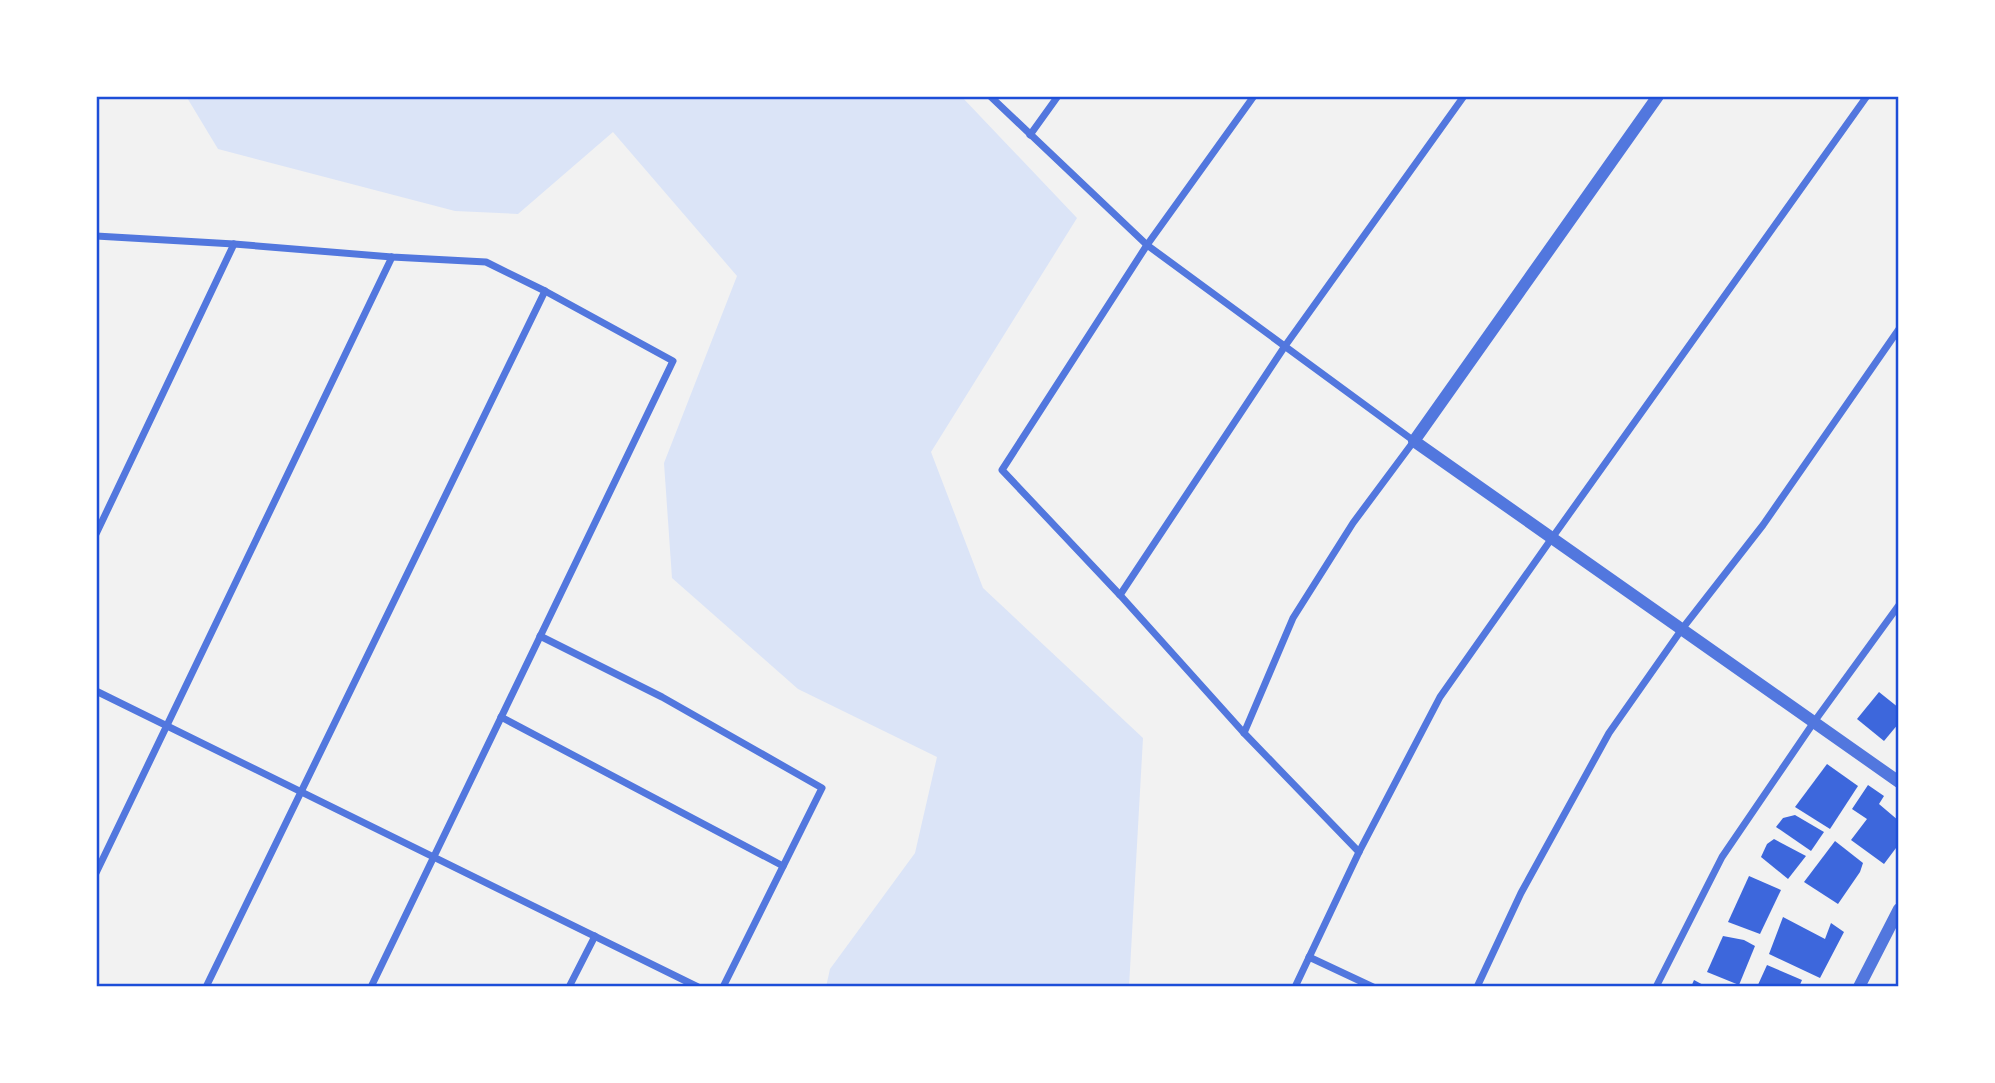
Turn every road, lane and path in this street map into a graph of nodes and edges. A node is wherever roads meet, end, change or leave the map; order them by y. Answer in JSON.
{"nodes":[{"id":1,"x":990,"y":96,"type":"edge"},
{"id":2,"x":1058,"y":96,"type":"edge"},
{"id":3,"x":1254,"y":96,"type":"edge"},
{"id":4,"x":1464,"y":96,"type":"edge"},
{"id":5,"x":1658,"y":96,"type":"edge"},
{"id":6,"x":1867,"y":96,"type":"edge"},
{"id":7,"x":1030,"y":135,"type":"junction"},
{"id":8,"x":96,"y":236,"type":"edge"},
{"id":9,"x":234,"y":244,"type":"junction"},
{"id":10,"x":1147,"y":245,"type":"junction"},
{"id":11,"x":392,"y":257,"type":"junction"},
{"id":12,"x":545,"y":291,"type":"junction"},
{"id":13,"x":1899,"y":329,"type":"edge"},
{"id":14,"x":1285,"y":346,"type":"junction"},
{"id":15,"x":1414,"y":441,"type":"junction"},
{"id":16,"x":96,"y":534,"type":"edge"},
{"id":17,"x":1552,"y":538,"type":"junction"},
{"id":18,"x":1120,"y":595,"type":"junction"},
{"id":19,"x":1899,"y":605,"type":"edge"},
{"id":20,"x":1682,"y":629,"type":"junction"},
{"id":21,"x":540,"y":636,"type":"junction"},
{"id":22,"x":96,"y":691,"type":"edge"},
{"id":23,"x":501,"y":717,"type":"junction"},
{"id":24,"x":1814,"y":722,"type":"junction"},
{"id":25,"x":168,"y":726,"type":"junction"},
{"id":26,"x":1244,"y":733,"type":"junction"},
{"id":27,"x":1899,"y":782,"type":"edge"},
{"id":28,"x":301,"y":792,"type":"junction"},
{"id":29,"x":1359,"y":852,"type":"junction"},
{"id":30,"x":434,"y":857,"type":"junction"},
{"id":31,"x":783,"y":866,"type":"junction"},
{"id":32,"x":96,"y":873,"type":"edge"},
{"id":33,"x":1899,"y":909,"type":"edge"},
{"id":34,"x":595,"y":936,"type":"junction"},
{"id":35,"x":1309,"y":957,"type":"junction"},
{"id":36,"x":206,"y":987,"type":"edge"},
{"id":37,"x":371,"y":987,"type":"edge"},
{"id":38,"x":569,"y":987,"type":"edge"},
{"id":39,"x":698,"y":987,"type":"edge"},
{"id":40,"x":723,"y":987,"type":"edge"},
{"id":41,"x":1295,"y":987,"type":"edge"},
{"id":42,"x":1373,"y":987,"type":"edge"},
{"id":43,"x":1477,"y":987,"type":"edge"},
{"id":44,"x":1656,"y":987,"type":"edge"},
{"id":45,"x":1859,"y":987,"type":"edge"}],
"edges":[{"from":1,"to":7,"type":"street"},
{"from":2,"to":7,"type":"street"},
{"from":3,"to":10,"type":"street"},
{"from":4,"to":14,"type":"street"},
{"from":5,"to":15,"type":"street"},
{"from":6,"to":17,"type":"street"},
{"from":7,"to":10,"type":"street"},
{"from":8,"to":9,"type":"street"},
{"from":9,"to":11,"type":"street"},
{"from":9,"to":16,"type":"street"},
{"from":10,"to":14,"type":"street"},
{"from":10,"to":18,"type":"street"},
{"from":11,"to":12,"type":"street"},
{"from":11,"to":25,"type":"street"},
{"from":12,"to":21,"type":"street"},
{"from":12,"to":28,"type":"street"},
{"from":13,"to":20,"type":"street"},
{"from":14,"to":15,"type":"street"},
{"from":14,"to":18,"type":"street"},
{"from":15,"to":17,"type":"street"},
{"from":15,"to":26,"type":"street"},
{"from":17,"to":20,"type":"street"},
{"from":17,"to":29,"type":"street"},
{"from":18,"to":26,"type":"street"},
{"from":19,"to":24,"type":"street"},
{"from":20,"to":24,"type":"street"},
{"from":20,"to":43,"type":"street"},
{"from":21,"to":23,"type":"street"},
{"from":21,"to":31,"type":"street"},
{"from":22,"to":25,"type":"street"},
{"from":23,"to":30,"type":"street"},
{"from":23,"to":31,"type":"street"},
{"from":24,"to":27,"type":"street"},
{"from":24,"to":44,"type":"street"},
{"from":25,"to":28,"type":"street"},
{"from":25,"to":32,"type":"street"},
{"from":26,"to":29,"type":"street"},
{"from":28,"to":30,"type":"street"},
{"from":28,"to":36,"type":"street"},
{"from":29,"to":35,"type":"street"},
{"from":30,"to":34,"type":"street"},
{"from":30,"to":37,"type":"street"},
{"from":31,"to":40,"type":"street"},
{"from":33,"to":45,"type":"street"},
{"from":34,"to":38,"type":"street"},
{"from":34,"to":39,"type":"street"},
{"from":35,"to":41,"type":"street"},
{"from":35,"to":42,"type":"street"}]}
